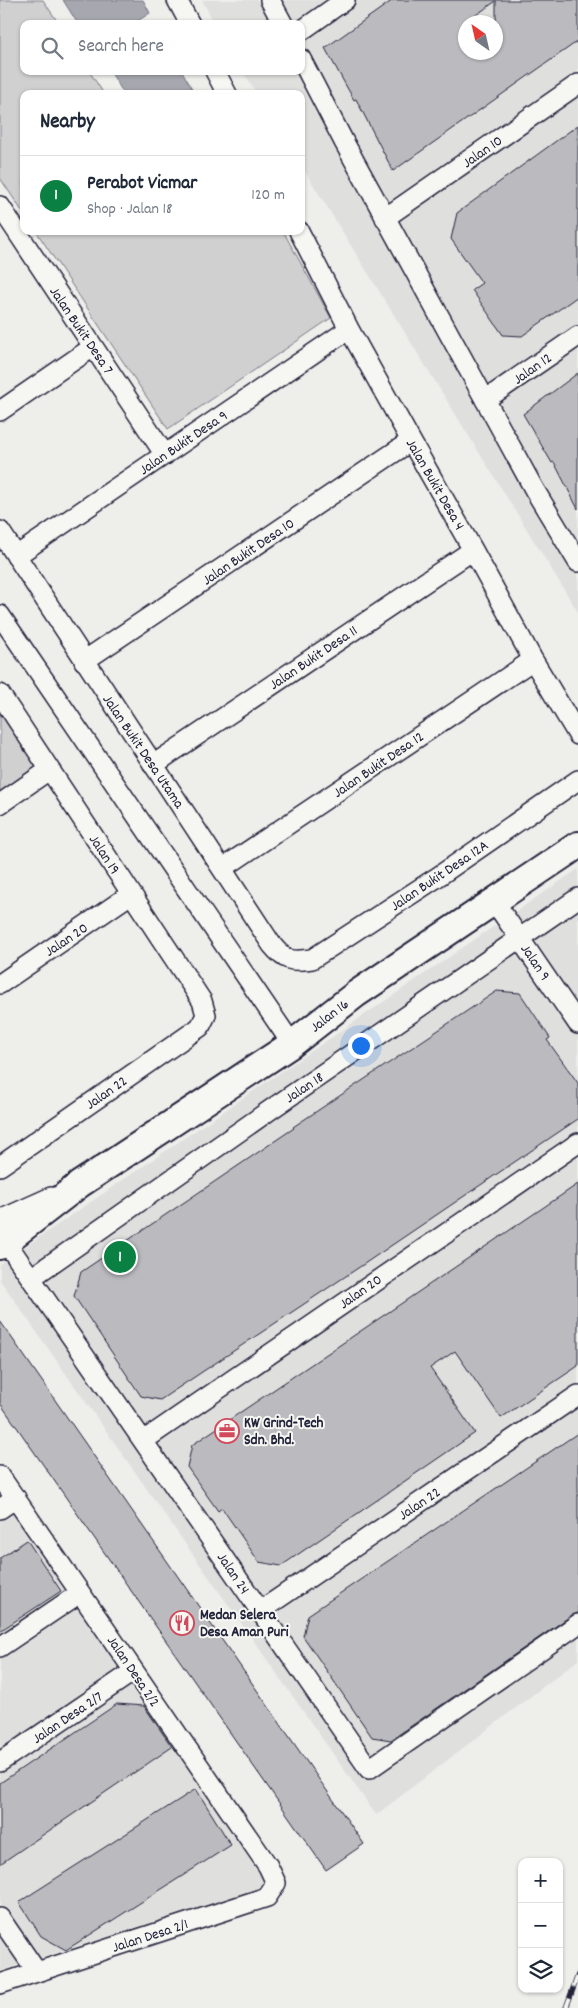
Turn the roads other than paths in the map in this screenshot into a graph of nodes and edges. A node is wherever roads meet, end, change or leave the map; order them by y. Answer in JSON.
{"nodes":[{"id":1,"x":177,"y":0,"type":"edge"},
{"id":2,"x":270,"y":0,"type":"edge"},
{"id":3,"x":345,"y":0,"type":"edge"},
{"id":4,"x":188,"y":20,"type":"edge"},
{"id":5,"x":281,"y":20,"type":"edge"},
{"id":6,"x":305,"y":27,"type":"edge"},
{"id":7,"x":305,"y":67,"type":"edge"},
{"id":8,"x":217,"y":75,"type":"edge"},
{"id":9,"x":578,"y":84,"type":"edge"},
{"id":10,"x":225,"y":90,"type":"edge"},
{"id":11,"x":0,"y":206,"type":"edge"},
{"id":12,"x":385,"y":218,"type":"junction"},
{"id":13,"x":301,"y":235,"type":"edge"},
{"id":14,"x":349,"y":329,"type":"junction"},
{"id":15,"x":578,"y":336,"type":"edge"},
{"id":16,"x":93,"y":347,"type":"junction"},
{"id":17,"x":485,"y":400,"type":"junction"},
{"id":18,"x":0,"y":410,"type":"edge"},
{"id":19,"x":411,"y":441,"type":"junction"},
{"id":20,"x":165,"y":455,"type":"junction"},
{"id":21,"x":0,"y":531,"type":"edge"},
{"id":22,"x":473,"y":550,"type":"junction"},
{"id":23,"x":16,"y":556,"type":"junction"},
{"id":24,"x":578,"y":562,"type":"edge"},
{"id":25,"x":0,"y":615,"type":"edge"},
{"id":26,"x":533,"y":660,"type":"junction"},
{"id":27,"x":84,"y":661,"type":"junction"},
{"id":28,"x":0,"y":694,"type":"edge"},
{"id":29,"x":578,"y":735,"type":"edge"},
{"id":30,"x":153,"y":765,"type":"junction"},
{"id":31,"x":50,"y":770,"type":"junction"},
{"id":32,"x":578,"y":780,"type":"edge"},
{"id":33,"x":0,"y":804,"type":"edge"},
{"id":34,"x":578,"y":845,"type":"edge"},
{"id":35,"x":223,"y":868,"type":"junction"},
{"id":36,"x":131,"y":894,"type":"junction"},
{"id":37,"x":578,"y":898,"type":"edge"},
{"id":38,"x":494,"y":901,"type":"junction"},
{"id":39,"x":520,"y":938,"type":"junction"},
{"id":40,"x":296,"y":962,"type":"joint"},
{"id":41,"x":0,"y":984,"type":"edge"},
{"id":42,"x":206,"y":1015,"type":"joint"},
{"id":43,"x":578,"y":1024,"type":"edge"},
{"id":44,"x":292,"y":1044,"type":"junction"},
{"id":45,"x":578,"y":1143,"type":"edge"},
{"id":46,"x":0,"y":1166,"type":"edge"},
{"id":47,"x":2,"y":1236,"type":"edge"},
{"id":48,"x":31,"y":1278,"type":"junction"},
{"id":49,"x":578,"y":1395,"type":"edge"},
{"id":50,"x":144,"y":1441,"type":"junction"},
{"id":51,"x":0,"y":1476,"type":"edge"},
{"id":52,"x":16,"y":1498,"type":"junction"},
{"id":53,"x":0,"y":1509,"type":"edge"},
{"id":54,"x":80,"y":1593,"type":"junction"},
{"id":55,"x":260,"y":1611,"type":"junction"},
{"id":56,"x":578,"y":1624,"type":"edge"},
{"id":57,"x":0,"y":1647,"type":"edge"},
{"id":58,"x":134,"y":1671,"type":"junction"},
{"id":59,"x":0,"y":1762,"type":"edge"},
{"id":60,"x":268,"y":1866,"type":"joint"},
{"id":61,"x":0,"y":1918,"type":"edge"},
{"id":62,"x":37,"y":1972,"type":"junction"},
{"id":63,"x":0,"y":1984,"type":"edge"}],
"edges":[{"from":1,"to":4,"type":"street"},
{"from":2,"to":5,"type":"street"},
{"from":3,"to":6,"type":"street"},
{"from":7,"to":12,"type":"street"},
{"from":8,"to":10,"type":"street"},
{"from":9,"to":12,"type":"street","name":"Jalan 10"},
{"from":11,"to":16,"type":"street","name":"Jalan Bukit Desa 7"},
{"from":12,"to":17,"type":"street"},
{"from":13,"to":14,"type":"street","name":"Jalan Bukit Desa 4"},
{"from":14,"to":19,"type":"street","name":"Jalan Bukit Desa 4"},
{"from":14,"to":20,"type":"street","name":"Jalan Bukit Desa 9"},
{"from":15,"to":17,"type":"street","name":"Jalan 12"},
{"from":16,"to":18,"type":"street"},
{"from":16,"to":20,"type":"street","name":"Jalan Bukit Desa 7"},
{"from":17,"to":24,"type":"street"},
{"from":19,"to":22,"type":"street","name":"Jalan Bukit Desa 4"},
{"from":19,"to":27,"type":"street","name":"Jalan Bukit Desa 10"},
{"from":20,"to":23,"type":"street","name":"Jalan Bukit Desa 9"},
{"from":21,"to":23,"type":"street","name":"Jalan Bukit Desa Utama"},
{"from":22,"to":26,"type":"street","name":"Jalan Bukit Desa 4"},
{"from":22,"to":30,"type":"street","name":"Jalan Bukit Desa 11"},
{"from":23,"to":27,"type":"street","name":"Jalan Bukit Desa Utama"},
{"from":25,"to":44,"type":"street"},
{"from":26,"to":29,"type":"street","name":"Jalan Bukit Desa 4"},
{"from":26,"to":35,"type":"street","name":"Jalan Bukit Desa 12"},
{"from":27,"to":30,"type":"street","name":"Jalan Bukit Desa Utama"},
{"from":28,"to":31,"type":"street","name":"Jalan 19"},
{"from":30,"to":35,"type":"street","name":"Jalan Bukit Desa Utama"},
{"from":31,"to":33,"type":"street"},
{"from":31,"to":36,"type":"street","name":"Jalan 19"},
{"from":32,"to":40,"type":"street","name":"Jalan Bukit Desa 12A"},
{"from":34,"to":38,"type":"street","name":"Jalan 16"},
{"from":35,"to":40,"type":"street","name":"Jalan Bukit Desa Utama"},
{"from":36,"to":41,"type":"street","name":"Jalan 20"},
{"from":36,"to":42,"type":"street","name":"Jalan 19"},
{"from":37,"to":39,"type":"street","name":"Jalan 18"},
{"from":38,"to":39,"type":"street","name":"Jalan 9"},
{"from":38,"to":44,"type":"street","name":"Jalan 16"},
{"from":39,"to":43,"type":"street","name":"Jalan 9"},
{"from":39,"to":48,"type":"street","name":"Jalan 18"},
{"from":42,"to":46,"type":"street","name":"Jalan 22"},
{"from":44,"to":47,"type":"street","name":"Jalan 16"},
{"from":45,"to":50,"type":"street","name":"Jalan 20"},
{"from":47,"to":48,"type":"street","name":"Jalan 24"},
{"from":48,"to":50,"type":"street","name":"Jalan 24"},
{"from":49,"to":55,"type":"street","name":"Jalan 22"},
{"from":50,"to":55,"type":"street","name":"Jalan 24"},
{"from":51,"to":52,"type":"street","name":"Jalan Desa 2/2"},
{"from":52,"to":53,"type":"street"},
{"from":52,"to":54,"type":"street","name":"Jalan Desa 2/2"},
{"from":54,"to":57,"type":"street"},
{"from":54,"to":58,"type":"street","name":"Jalan Desa 2/2"},
{"from":55,"to":56,"type":"street","name":"Jalan 24"},
{"from":58,"to":59,"type":"street","name":"Jalan Desa 2/7"},
{"from":58,"to":60,"type":"street","name":"Jalan Desa 2/2"},
{"from":60,"to":62,"type":"street","name":"Jalan Desa 2/1"},
{"from":61,"to":62,"type":"street"},
{"from":62,"to":63,"type":"street","name":"Jalan Desa 2/1"}]}
